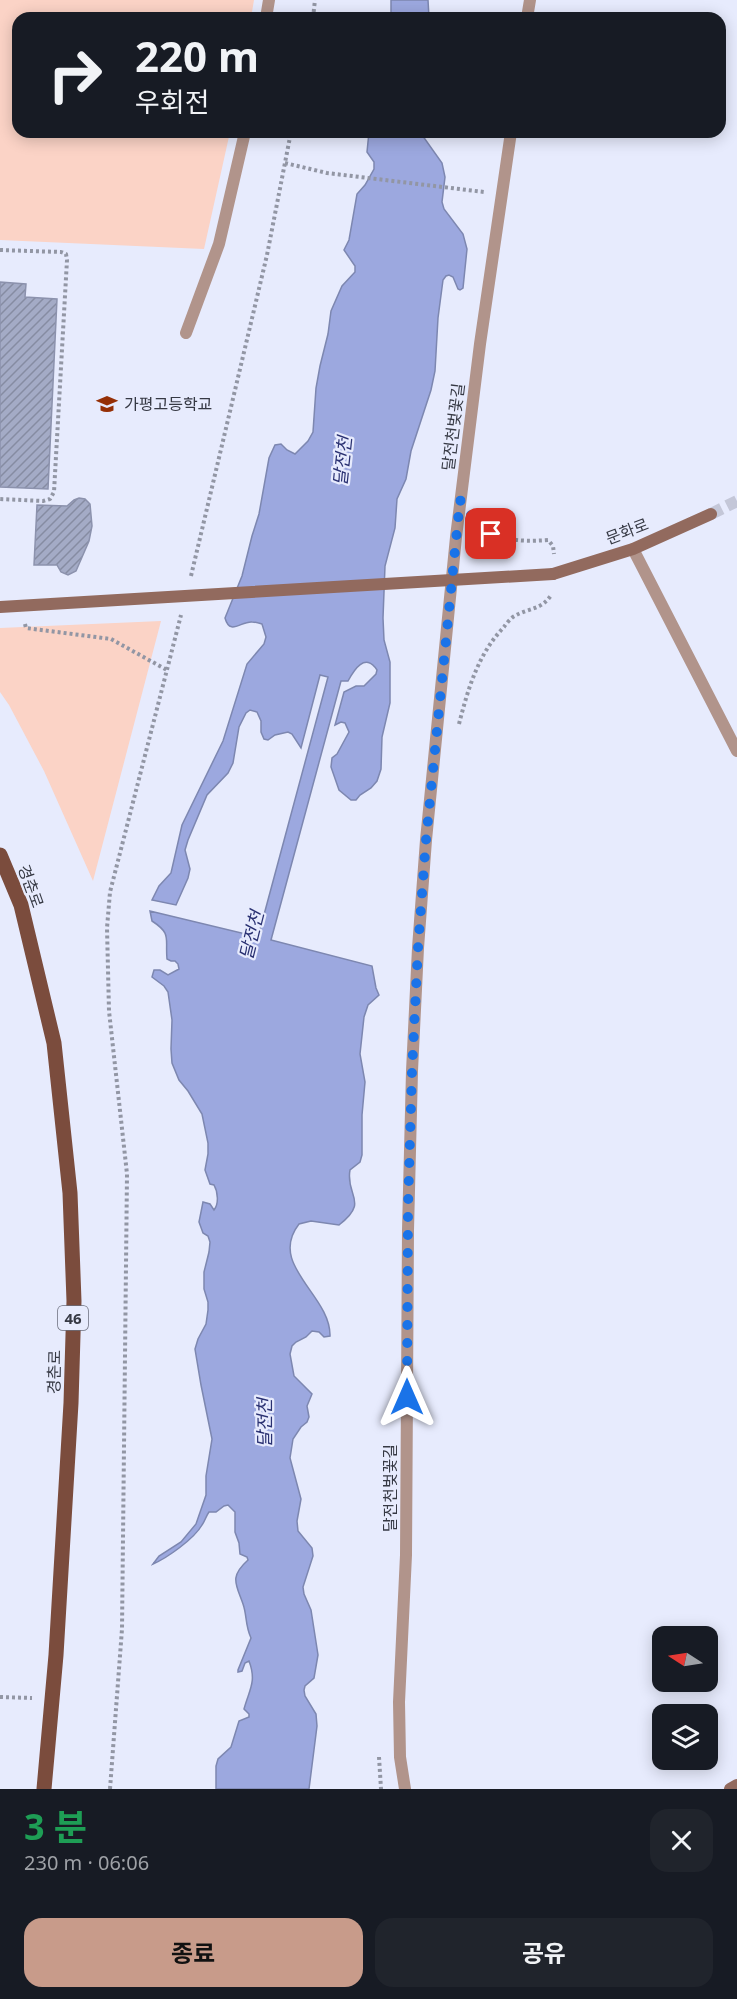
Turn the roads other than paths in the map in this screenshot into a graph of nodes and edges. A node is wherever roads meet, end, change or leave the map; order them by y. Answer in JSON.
{"nodes":[{"id":1,"x":244,"y":138,"type":"edge"},
{"id":2,"x":510,"y":138,"type":"edge"},
{"id":3,"x":186,"y":333,"type":"dead end"},
{"id":4,"x":711,"y":514,"type":"tunnel mouth"},
{"id":5,"x":633,"y":549,"type":"junction"},
{"id":6,"x":0,"y":607,"type":"edge"},
{"id":7,"x":737,"y":751,"type":"edge"},
{"id":8,"x":0,"y":855,"type":"edge"},
{"id":9,"x":737,"y":1785,"type":"edge"},
{"id":10,"x":44,"y":1789,"type":"edge"},
{"id":11,"x":405,"y":1789,"type":"edge"},
{"id":12,"x":730,"y":1789,"type":"edge"}],
"edges":[{"from":1,"to":3,"type":"street"},
{"from":2,"to":11,"type":"street","name":"달전천벚꽃길"},
{"from":4,"to":5,"type":"main road","name":"문화로"},
{"from":5,"to":6,"type":"main road","name":"문화로","bridge":true},
{"from":5,"to":7,"type":"street"},
{"from":8,"to":10,"type":"main road","name":"경춘로","number":"46"},
{"from":9,"to":12,"type":"main road"}]}
